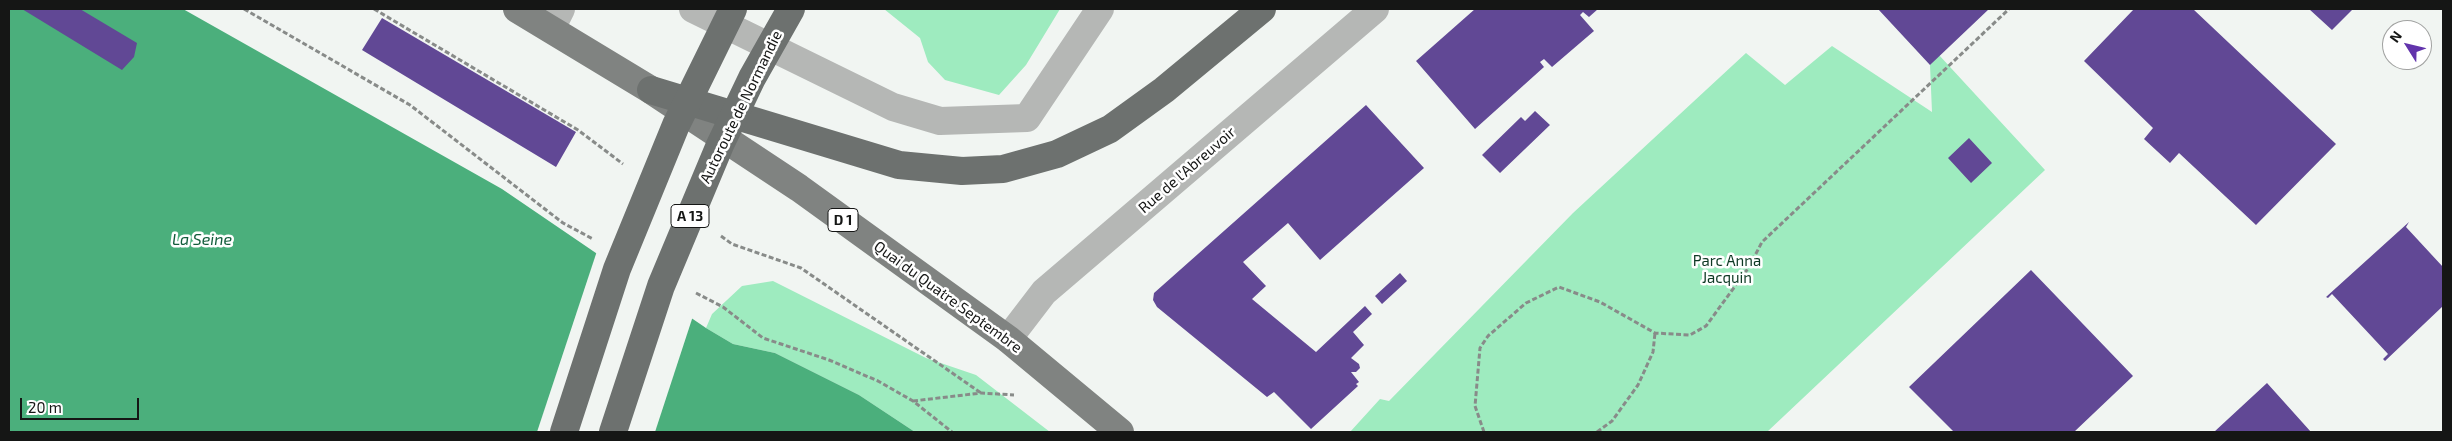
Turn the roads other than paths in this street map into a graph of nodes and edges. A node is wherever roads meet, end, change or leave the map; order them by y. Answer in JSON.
{"nodes":[{"id":1,"x":518,"y":9,"type":"edge"},
{"id":2,"x":693,"y":9,"type":"edge"},
{"id":3,"x":733,"y":9,"type":"edge"},
{"id":4,"x":791,"y":9,"type":"edge"},
{"id":5,"x":1100,"y":9,"type":"edge"},
{"id":6,"x":1262,"y":9,"type":"edge"},
{"id":7,"x":1375,"y":9,"type":"edge"},
{"id":8,"x":556,"y":19,"type":"edge"},
{"id":9,"x":651,"y":90,"type":"junction"},
{"id":10,"x":1008,"y":339,"type":"junction"},
{"id":11,"x":564,"y":432,"type":"edge"},
{"id":12,"x":613,"y":432,"type":"edge"},
{"id":13,"x":1120,"y":432,"type":"edge"}],
"edges":[{"from":1,"to":8,"type":"main road","name":"Quai du Quatre Septembre","number":"D 1"},
{"from":2,"to":5,"type":"street"},
{"from":3,"to":11,"type":"highway","bridge":true},
{"from":4,"to":12,"type":"highway","name":"Autoroute de Normandie","number":"A 13","bridge":true},
{"from":6,"to":9,"type":"highway"},
{"from":7,"to":10,"type":"street","name":"Rue de l'Abreuvoir"},
{"from":8,"to":9,"type":"main road","name":"Quai du Quatre Septembre","number":"D 1"},
{"from":9,"to":10,"type":"main road","name":"Quai du Quatre Septembre","number":"D 1"},
{"from":10,"to":13,"type":"main road","name":"Quai du Quatre Septembre","number":"D 1"}]}
